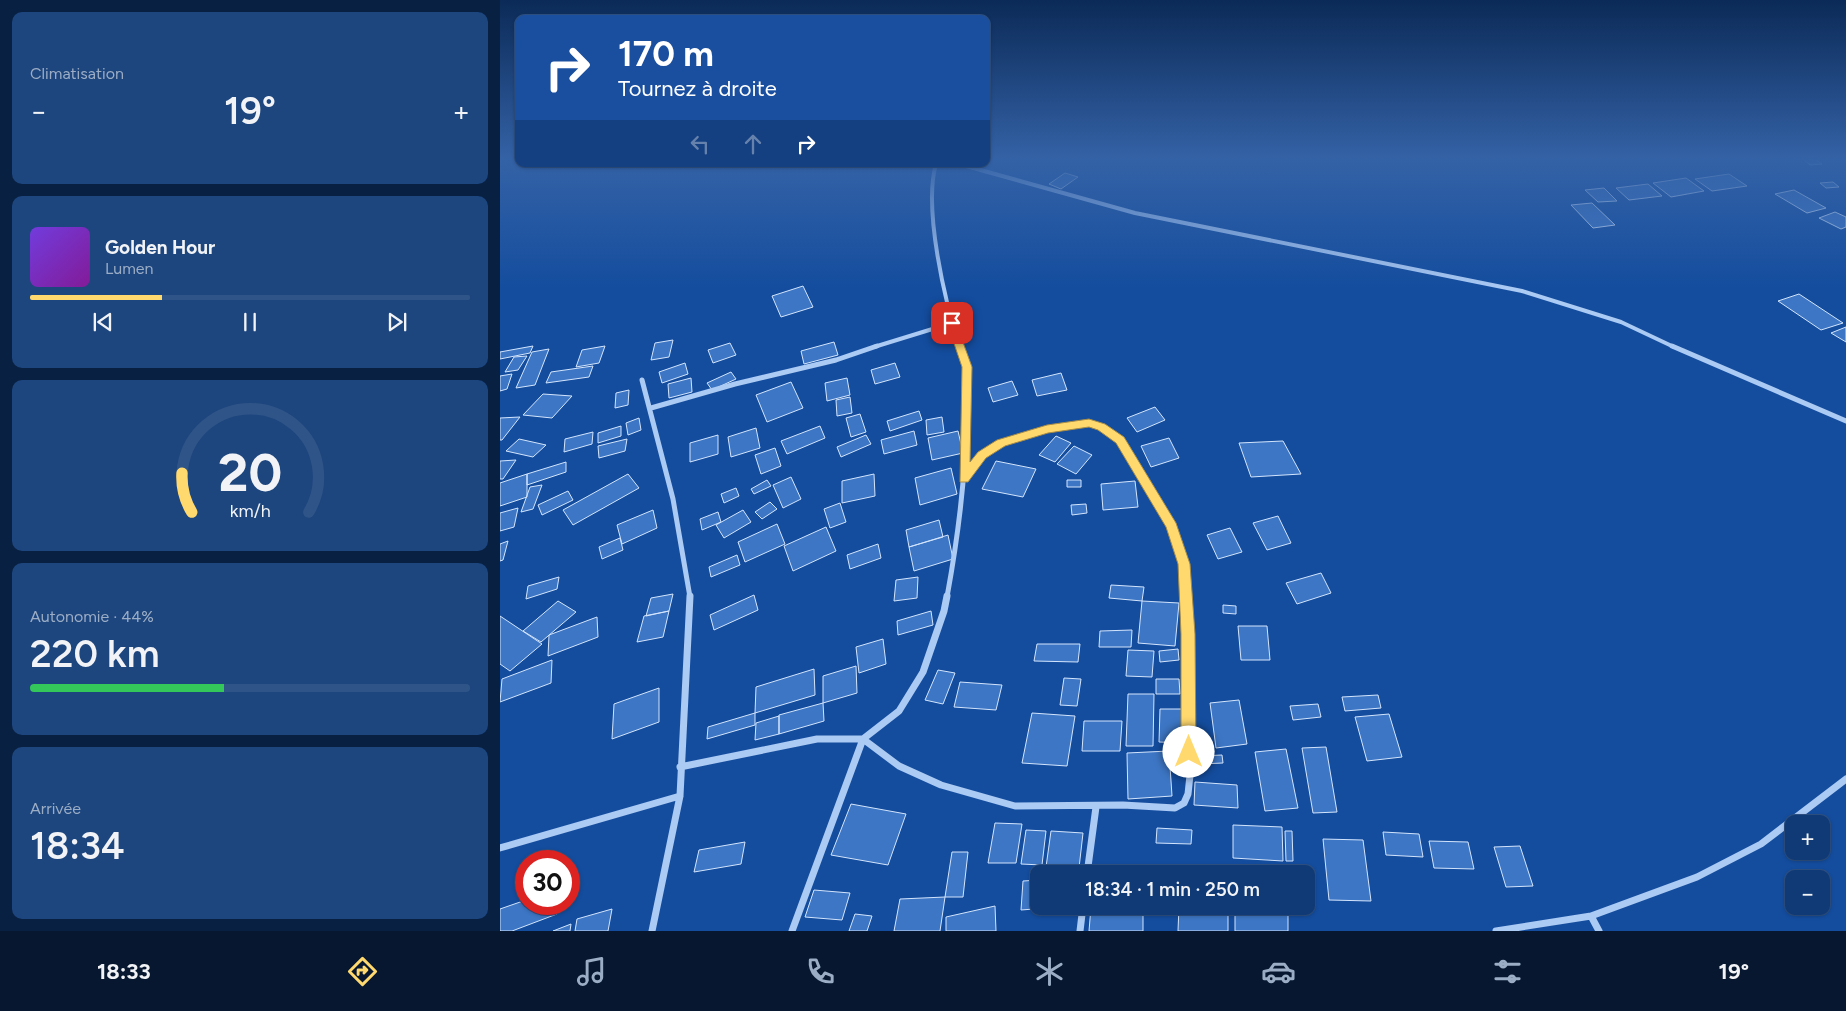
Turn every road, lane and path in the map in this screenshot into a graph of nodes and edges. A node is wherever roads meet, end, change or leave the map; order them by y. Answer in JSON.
{"nodes":[{"id":1,"x":934,"y":201,"type":"edge"},
{"id":2,"x":1094,"y":201,"type":"edge"},
{"id":3,"x":952,"y":323,"type":"junction"},
{"id":4,"x":642,"y":380,"type":"dead end"},
{"id":5,"x":650,"y":408,"type":"junction"},
{"id":6,"x":1846,"y":421,"type":"edge"},
{"id":7,"x":964,"y":479,"type":"junction"},
{"id":8,"x":863,"y":739,"type":"junction"},
{"id":9,"x":680,"y":768,"type":"junction"},
{"id":10,"x":1846,"y":779,"type":"edge"},
{"id":11,"x":680,"y":796,"type":"junction"},
{"id":12,"x":1096,"y":807,"type":"junction"},
{"id":13,"x":500,"y":848,"type":"edge"},
{"id":14,"x":1088,"y":865,"type":"edge"},
{"id":15,"x":1082,"y":915,"type":"edge"},
{"id":16,"x":1591,"y":916,"type":"junction"},
{"id":17,"x":652,"y":931,"type":"edge"},
{"id":18,"x":792,"y":931,"type":"edge"},
{"id":19,"x":1080,"y":931,"type":"edge"},
{"id":20,"x":1496,"y":931,"type":"edge"},
{"id":21,"x":1599,"y":931,"type":"edge"}],
"edges":[{"from":1,"to":3,"type":"street"},
{"from":2,"to":6,"type":"street"},
{"from":3,"to":5,"type":"street"},
{"from":3,"to":7,"type":"street"},
{"from":4,"to":5,"type":"street"},
{"from":5,"to":9,"type":"street"},
{"from":7,"to":8,"type":"street"},
{"from":7,"to":12,"type":"street"},
{"from":8,"to":9,"type":"street"},
{"from":8,"to":12,"type":"street"},
{"from":8,"to":18,"type":"street"},
{"from":9,"to":11,"type":"street"},
{"from":10,"to":16,"type":"street"},
{"from":11,"to":13,"type":"street"},
{"from":11,"to":17,"type":"street"},
{"from":12,"to":14,"type":"street"},
{"from":15,"to":19,"type":"street"},
{"from":16,"to":20,"type":"street"},
{"from":16,"to":21,"type":"street"}]}
